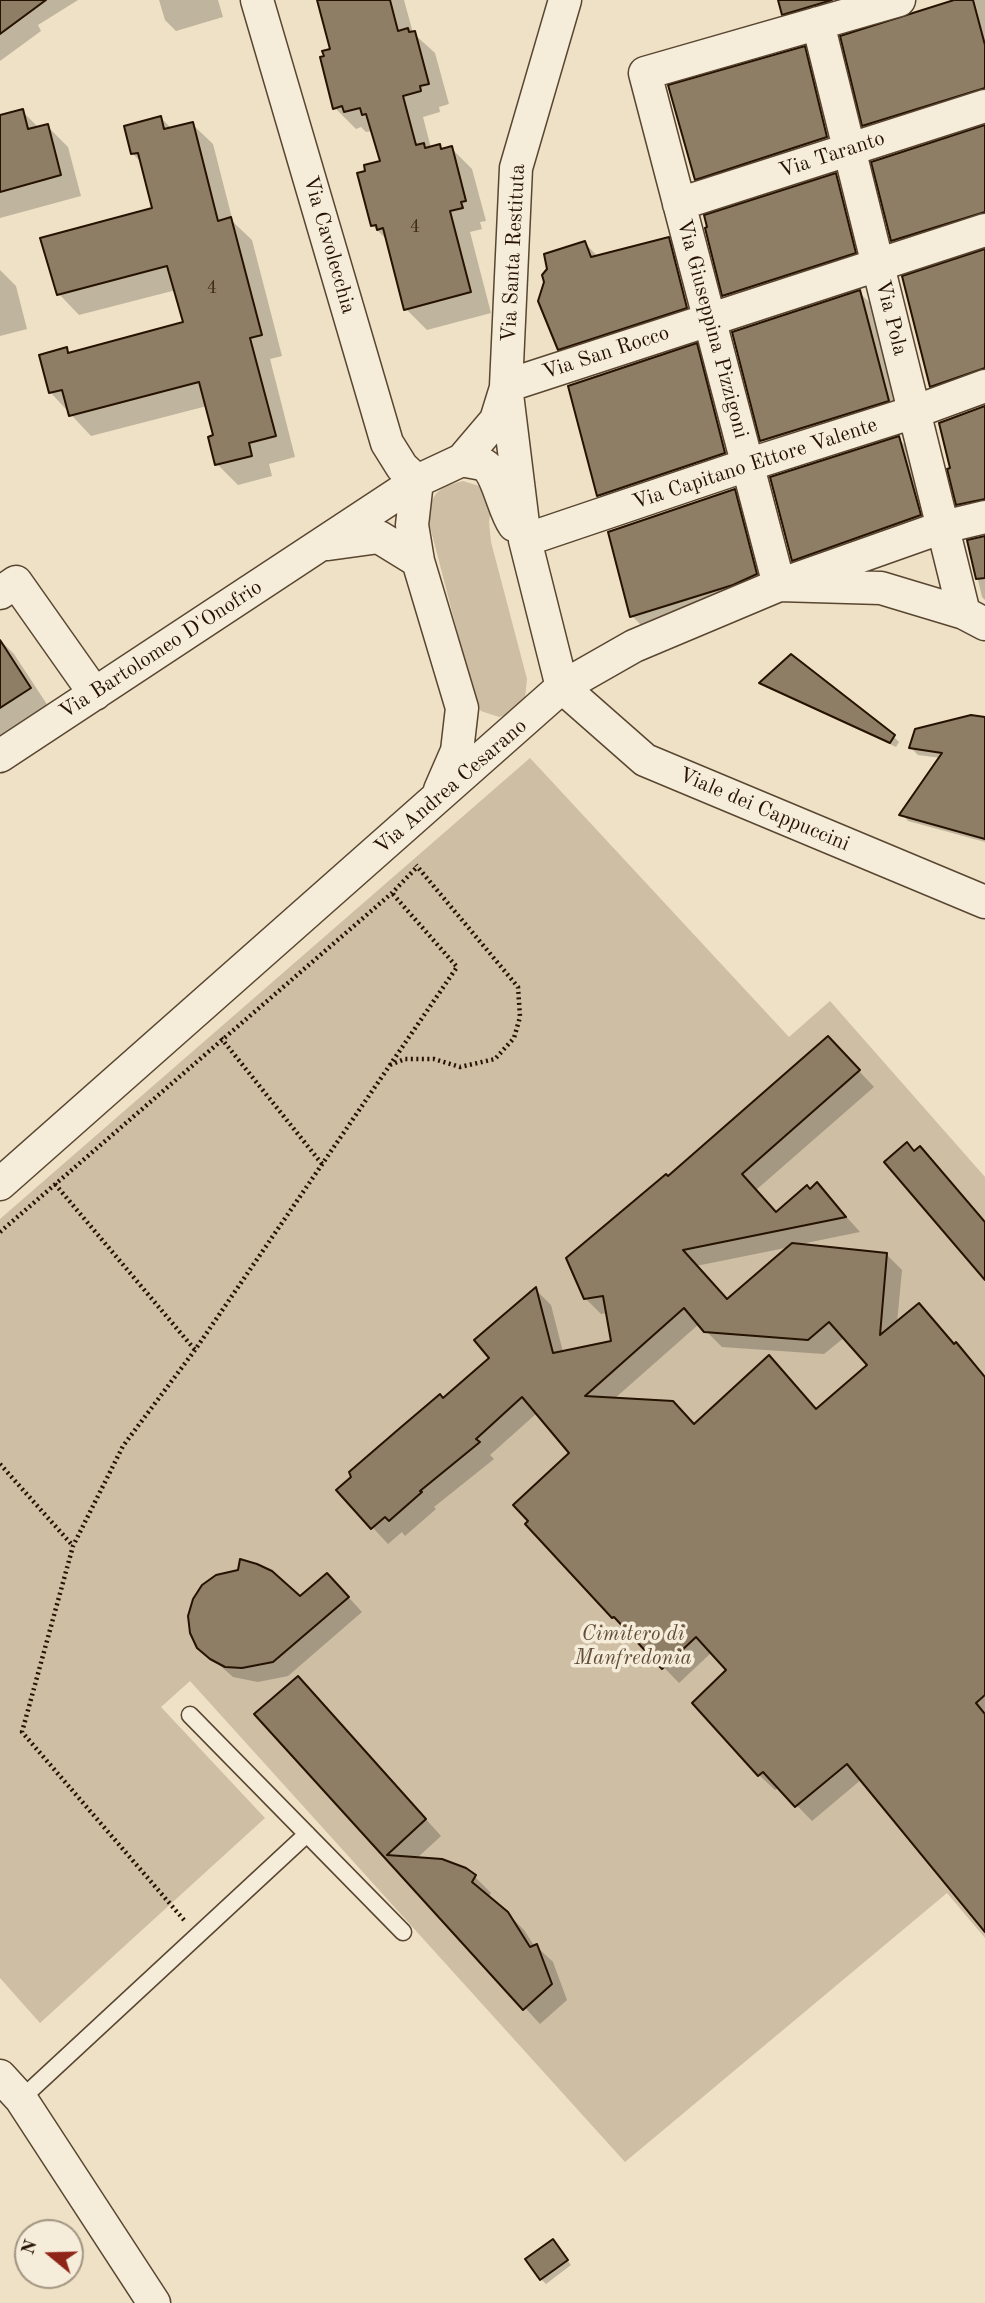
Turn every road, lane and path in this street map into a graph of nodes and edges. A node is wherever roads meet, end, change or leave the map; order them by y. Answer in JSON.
{"nodes":[{"id":1,"x":257,"y":0,"type":"edge"},
{"id":2,"x":565,"y":0,"type":"edge"},
{"id":3,"x":899,"y":0,"type":"edge"},
{"id":4,"x":818,"y":23,"type":"junction"},
{"id":5,"x":985,"y":106,"type":"edge"},
{"id":6,"x":849,"y":150,"type":"junction"},
{"id":7,"x":679,"y":204,"type":"junction"},
{"id":8,"x":985,"y":230,"type":"edge"},
{"id":9,"x":878,"y":265,"type":"junction"},
{"id":10,"x":710,"y":320,"type":"junction"},
{"id":11,"x":506,"y":386,"type":"junction"},
{"id":12,"x":985,"y":386,"type":"edge"},
{"id":13,"x":914,"y":412,"type":"junction"},
{"id":14,"x":462,"y":460,"type":"junction"},
{"id":15,"x":747,"y":465,"type":"junction"},
{"id":16,"x":417,"y":481,"type":"junction"},
{"id":17,"x":985,"y":517,"type":"edge"},
{"id":18,"x":943,"y":527,"type":"junction"},
{"id":19,"x":525,"y":540,"type":"junction"},
{"id":20,"x":323,"y":544,"type":"junction"},
{"id":21,"x":418,"y":561,"type":"junction"},
{"id":22,"x":779,"y":585,"type":"junction"},
{"id":23,"x":0,"y":593,"type":"edge"},
{"id":24,"x":975,"y":618,"type":"edge"},
{"id":25,"x":562,"y":687,"type":"junction"},
{"id":26,"x":95,"y":694,"type":"junction"},
{"id":27,"x":462,"y":708,"type":"junction"},
{"id":28,"x":505,"y":739,"type":"junction"},
{"id":29,"x":0,"y":756,"type":"edge"},
{"id":30,"x":435,"y":801,"type":"junction"},
{"id":31,"x":392,"y":838,"type":"junction"},
{"id":32,"x":416,"y":867,"type":"junction"},
{"id":33,"x":392,"y":893,"type":"junction"},
{"id":34,"x":985,"y":902,"type":"edge"},
{"id":35,"x":222,"y":1038,"type":"junction"},
{"id":36,"x":389,"y":1065,"type":"junction"},
{"id":37,"x":322,"y":1164,"type":"junction"},
{"id":38,"x":0,"y":1184,"type":"edge"},
{"id":39,"x":55,"y":1184,"type":"junction"},
{"id":40,"x":0,"y":1232,"type":"edge"},
{"id":41,"x":195,"y":1350,"type":"junction"},
{"id":42,"x":0,"y":1464,"type":"edge"},
{"id":43,"x":73,"y":1546,"type":"junction"},
{"id":44,"x":190,"y":1715,"type":"dead end"},
{"id":45,"x":307,"y":1834,"type":"junction"},
{"id":46,"x":402,"y":1932,"type":"dead end"},
{"id":47,"x":197,"y":1936,"type":"junction"},
{"id":48,"x":0,"y":2076,"type":"edge"},
{"id":49,"x":10,"y":2108,"type":"edge"},
{"id":50,"x":154,"y":2303,"type":"edge"}],
"edges":[{"from":1,"to":16,"type":"street","name":"Via Cavolecchia"},
{"from":2,"to":11,"type":"street","name":"Via Santa Restituta"},
{"from":3,"to":4,"type":"street"},
{"from":4,"to":6,"type":"street","name":"Via Pola"},
{"from":4,"to":7,"type":"street","name":"Via Giuseppina Pizzigoni"},
{"from":5,"to":6,"type":"street","name":"Via Taranto"},
{"from":6,"to":7,"type":"street","name":"Via Taranto"},
{"from":6,"to":9,"type":"street","name":"Via Pola"},
{"from":7,"to":10,"type":"street","name":"Via Giuseppina Pizzigoni"},
{"from":8,"to":9,"type":"street","name":"Via San Rocco"},
{"from":9,"to":10,"type":"street","name":"Via San Rocco"},
{"from":9,"to":13,"type":"street","name":"Via Pola"},
{"from":10,"to":11,"type":"street","name":"Via San Rocco"},
{"from":10,"to":15,"type":"street","name":"Via Giuseppina Pizzigoni"},
{"from":11,"to":14,"type":"street"},
{"from":11,"to":19,"type":"street"},
{"from":12,"to":13,"type":"street","name":"Via Capitano Ettore Valente"},
{"from":13,"to":15,"type":"street","name":"Via Capitano Ettore Valente"},
{"from":13,"to":18,"type":"street","name":"Via Pola"},
{"from":14,"to":16,"type":"street","name":"Via Bartolomeo D'Onofrio"},
{"from":14,"to":19,"type":"street"},
{"from":15,"to":19,"type":"street","name":"Via Capitano Ettore Valente"},
{"from":15,"to":22,"type":"street","name":"Via Giuseppina Pizzigoni"},
{"from":16,"to":20,"type":"street","name":"Via Bartolomeo D'Onofrio"},
{"from":16,"to":21,"type":"street"},
{"from":17,"to":18,"type":"street"},
{"from":18,"to":22,"type":"street"},
{"from":18,"to":24,"type":"street","name":"Via Pola"},
{"from":19,"to":25,"type":"street"},
{"from":20,"to":21,"type":"street","name":"Via Bartolomeo D'Onofrio"},
{"from":20,"to":26,"type":"street","name":"Via Bartolomeo D'Onofrio"},
{"from":21,"to":27,"type":"street"},
{"from":22,"to":24,"type":"street","name":"Via Andrea Cesarano"},
{"from":22,"to":25,"type":"street","name":"Via Andrea Cesarano"},
{"from":23,"to":26,"type":"street"},
{"from":25,"to":28,"type":"street","name":"Via Andrea Cesarano"},
{"from":25,"to":34,"type":"street","name":"Viale dei Cappuccini"},
{"from":26,"to":29,"type":"street","name":"Via Bartolomeo D'Onofrio"},
{"from":27,"to":28,"type":"street"},
{"from":27,"to":30,"type":"street"},
{"from":28,"to":30,"type":"street","name":"Via Andrea Cesarano"},
{"from":30,"to":31,"type":"street","name":"Via Andrea Cesarano"},
{"from":31,"to":32,"type":"path"},
{"from":31,"to":38,"type":"street","name":"Via Andrea Cesarano"},
{"from":32,"to":33,"type":"path"},
{"from":32,"to":36,"type":"path"},
{"from":33,"to":35,"type":"path"},
{"from":33,"to":36,"type":"path"},
{"from":35,"to":37,"type":"path"},
{"from":35,"to":39,"type":"path"},
{"from":36,"to":37,"type":"path"},
{"from":37,"to":41,"type":"path"},
{"from":39,"to":40,"type":"path"},
{"from":39,"to":41,"type":"path"},
{"from":41,"to":43,"type":"path"},
{"from":42,"to":43,"type":"path"},
{"from":43,"to":47,"type":"path"},
{"from":44,"to":45,"type":"lane"},
{"from":45,"to":46,"type":"lane"},
{"from":45,"to":47,"type":"lane"},
{"from":47,"to":49,"type":"lane"},
{"from":48,"to":49,"type":"street"},
{"from":49,"to":50,"type":"street"}]}
